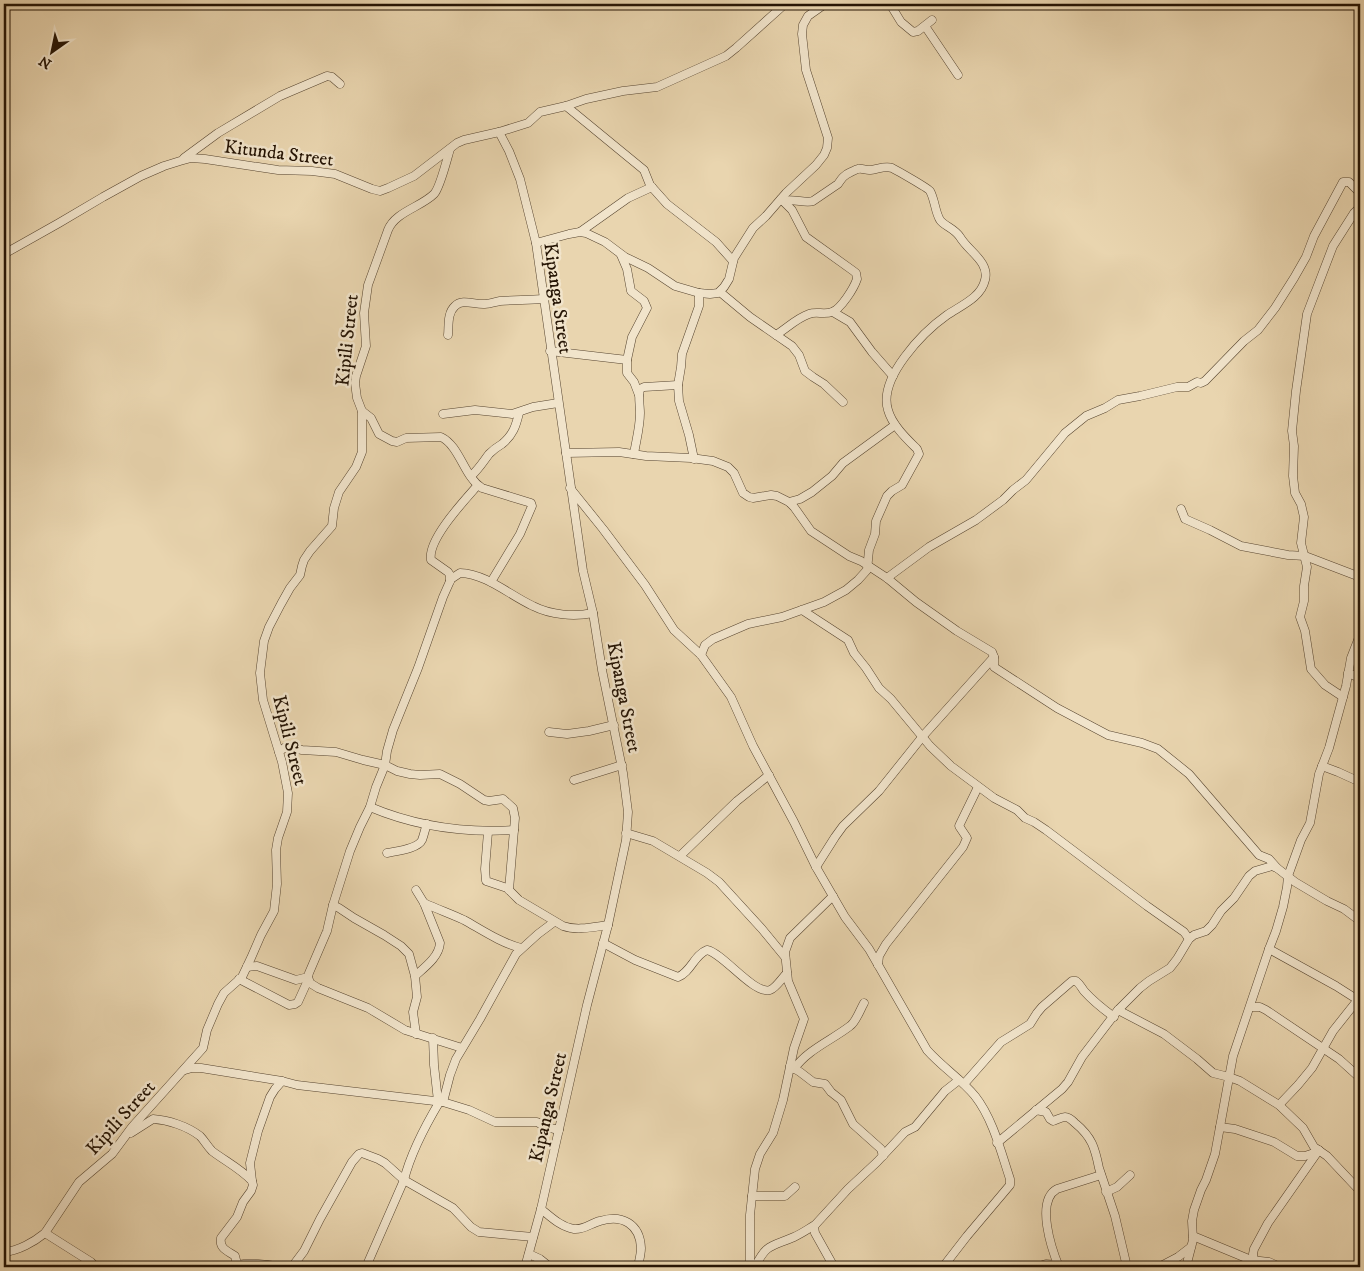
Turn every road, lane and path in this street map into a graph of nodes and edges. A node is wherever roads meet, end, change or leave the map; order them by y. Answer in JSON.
{"nodes":[{"id":1,"x":785,"y":4,"type":"edge"},
{"id":2,"x":825,"y":4,"type":"edge"},
{"id":3,"x":890,"y":4,"type":"edge"},
{"id":4,"x":917,"y":4,"type":"edge"},
{"id":5,"x":924,"y":4,"type":"edge"},
{"id":6,"x":932,"y":20,"type":"dead end"},
{"id":7,"x":925,"y":26,"type":"junction"},
{"id":8,"x":958,"y":75,"type":"dead end"},
{"id":9,"x":340,"y":84,"type":"dead end"},
{"id":10,"x":566,"y":106,"type":"junction"},
{"id":11,"x":499,"y":132,"type":"junction"},
{"id":12,"x":450,"y":149,"type":"junction"},
{"id":13,"x":180,"y":160,"type":"junction"},
{"id":14,"x":652,"y":186,"type":"junction"},
{"id":15,"x":1360,"y":193,"type":"edge"},
{"id":16,"x":782,"y":200,"type":"junction"},
{"id":17,"x":1360,"y":207,"type":"edge"},
{"id":18,"x":580,"y":232,"type":"junction"},
{"id":19,"x":536,"y":243,"type":"junction"},
{"id":20,"x":4,"y":254,"type":"edge"},
{"id":21,"x":621,"y":255,"type":"junction"},
{"id":22,"x":733,"y":261,"type":"junction"},
{"id":23,"x":720,"y":292,"type":"junction"},
{"id":24,"x":699,"y":293,"type":"junction"},
{"id":25,"x":543,"y":299,"type":"junction"},
{"id":26,"x":832,"y":312,"type":"junction"},
{"id":27,"x":448,"y":335,"type":"dead end"},
{"id":28,"x":776,"y":335,"type":"junction"},
{"id":29,"x":550,"y":351,"type":"junction"},
{"id":30,"x":627,"y":360,"type":"junction"},
{"id":31,"x":893,"y":376,"type":"junction"},
{"id":32,"x":678,"y":385,"type":"junction"},
{"id":33,"x":638,"y":395,"type":"junction"},
{"id":34,"x":843,"y":402,"type":"dead end"},
{"id":35,"x":558,"y":403,"type":"junction"},
{"id":36,"x":362,"y":411,"type":"junction"},
{"id":37,"x":519,"y":413,"type":"junction"},
{"id":38,"x":443,"y":414,"type":"dead end"},
{"id":39,"x":895,"y":425,"type":"junction"},
{"id":40,"x":566,"y":453,"type":"junction"},
{"id":41,"x":634,"y":454,"type":"junction"},
{"id":42,"x":694,"y":458,"type":"junction"},
{"id":43,"x":471,"y":476,"type":"junction"},
{"id":44,"x":478,"y":486,"type":"junction"},
{"id":45,"x":570,"y":487,"type":"junction"},
{"id":46,"x":789,"y":502,"type":"junction"},
{"id":47,"x":1181,"y":509,"type":"dead end"},
{"id":48,"x":1305,"y":556,"type":"junction"},
{"id":49,"x":868,"y":566,"type":"junction"},
{"id":50,"x":1360,"y":577,"type":"edge"},
{"id":51,"x":887,"y":578,"type":"junction"},
{"id":52,"x":450,"y":581,"type":"junction"},
{"id":53,"x":492,"y":582,"type":"junction"},
{"id":54,"x":802,"y":610,"type":"junction"},
{"id":55,"x":593,"y":613,"type":"junction"},
{"id":56,"x":1360,"y":635,"type":"edge"},
{"id":57,"x":701,"y":655,"type":"junction"},
{"id":58,"x":994,"y":657,"type":"junction"},
{"id":59,"x":1348,"y":673,"type":"junction"},
{"id":60,"x":1360,"y":678,"type":"edge"},
{"id":61,"x":1343,"y":697,"type":"junction"},
{"id":62,"x":614,"y":725,"type":"junction"},
{"id":63,"x":549,"y":732,"type":"dead end"},
{"id":64,"x":923,"y":736,"type":"junction"},
{"id":65,"x":279,"y":752,"type":"junction"},
{"id":66,"x":385,"y":765,"type":"junction"},
{"id":67,"x":622,"y":765,"type":"junction"},
{"id":68,"x":1322,"y":766,"type":"junction"},
{"id":69,"x":768,"y":775,"type":"junction"},
{"id":70,"x":574,"y":780,"type":"dead end"},
{"id":71,"x":1360,"y":782,"type":"edge"},
{"id":72,"x":978,"y":787,"type":"junction"},
{"id":73,"x":370,"y":807,"type":"junction"},
{"id":74,"x":426,"y":824,"type":"junction"},
{"id":75,"x":514,"y":830,"type":"junction"},
{"id":76,"x":488,"y":832,"type":"junction"},
{"id":77,"x":626,"y":832,"type":"junction"},
{"id":78,"x":387,"y":853,"type":"dead end"},
{"id":79,"x":680,"y":856,"type":"junction"},
{"id":80,"x":816,"y":867,"type":"junction"},
{"id":81,"x":1277,"y":868,"type":"junction"},
{"id":82,"x":1288,"y":876,"type":"junction"},
{"id":83,"x":416,"y":890,"type":"dead end"},
{"id":84,"x":509,"y":890,"type":"junction"},
{"id":85,"x":833,"y":896,"type":"junction"},
{"id":86,"x":424,"y":903,"type":"junction"},
{"id":87,"x":333,"y":905,"type":"junction"},
{"id":88,"x":1360,"y":921,"type":"edge"},
{"id":89,"x":554,"y":922,"type":"junction"},
{"id":90,"x":608,"y":925,"type":"junction"},
{"id":91,"x":1189,"y":939,"type":"junction"},
{"id":92,"x":603,"y":943,"type":"junction"},
{"id":93,"x":521,"y":948,"type":"junction"},
{"id":94,"x":1269,"y":948,"type":"junction"},
{"id":95,"x":785,"y":957,"type":"junction"},
{"id":96,"x":878,"y":965,"type":"junction"},
{"id":97,"x":247,"y":967,"type":"junction"},
{"id":98,"x":787,"y":973,"type":"junction"},
{"id":99,"x":415,"y":976,"type":"junction"},
{"id":100,"x":308,"y":978,"type":"junction"},
{"id":101,"x":239,"y":979,"type":"junction"},
{"id":102,"x":1359,"y":999,"type":"edge"},
{"id":103,"x":864,"y":1003,"type":"dead end"},
{"id":104,"x":1250,"y":1007,"type":"junction"},
{"id":105,"x":1116,"y":1013,"type":"junction"},
{"id":106,"x":416,"y":1034,"type":"junction"},
{"id":107,"x":433,"y":1038,"type":"junction"},
{"id":108,"x":462,"y":1048,"type":"junction"},
{"id":109,"x":1324,"y":1049,"type":"junction"},
{"id":110,"x":792,"y":1067,"type":"junction"},
{"id":111,"x":183,"y":1070,"type":"junction"},
{"id":112,"x":1229,"y":1077,"type":"junction"},
{"id":113,"x":1360,"y":1078,"type":"edge"},
{"id":114,"x":282,"y":1081,"type":"junction"},
{"id":115,"x":962,"y":1082,"type":"junction"},
{"id":116,"x":440,"y":1101,"type":"junction"},
{"id":117,"x":1279,"y":1105,"type":"junction"},
{"id":118,"x":1036,"y":1110,"type":"junction"},
{"id":119,"x":1220,"y":1127,"type":"junction"},
{"id":120,"x":559,"y":1130,"type":"junction"},
{"id":121,"x":124,"y":1138,"type":"junction"},
{"id":122,"x":997,"y":1143,"type":"junction"},
{"id":123,"x":1318,"y":1151,"type":"junction"},
{"id":124,"x":883,"y":1156,"type":"junction"},
{"id":125,"x":1101,"y":1175,"type":"junction"},
{"id":126,"x":1130,"y":1175,"type":"dead end"},
{"id":127,"x":404,"y":1180,"type":"junction"},
{"id":128,"x":252,"y":1181,"type":"junction"},
{"id":129,"x":795,"y":1187,"type":"dead end"},
{"id":130,"x":1360,"y":1191,"type":"edge"},
{"id":131,"x":1106,"y":1192,"type":"junction"},
{"id":132,"x":752,"y":1196,"type":"junction"},
{"id":133,"x":541,"y":1209,"type":"junction"},
{"id":134,"x":815,"y":1225,"type":"junction"},
{"id":135,"x":45,"y":1233,"type":"junction"},
{"id":136,"x":1193,"y":1236,"type":"junction"},
{"id":137,"x":533,"y":1238,"type":"junction"},
{"id":138,"x":1192,"y":1247,"type":"junction"},
{"id":139,"x":4,"y":1252,"type":"edge"},
{"id":140,"x":529,"y":1254,"type":"junction"},
{"id":141,"x":1254,"y":1261,"type":"junction"},
{"id":142,"x":950,"y":1263,"type":"edge"},
{"id":143,"x":235,"y":1266,"type":"edge"},
{"id":144,"x":1058,"y":1266,"type":"edge"},
{"id":145,"x":96,"y":1267,"type":"edge"},
{"id":146,"x":285,"y":1267,"type":"edge"},
{"id":147,"x":292,"y":1267,"type":"edge"},
{"id":148,"x":366,"y":1267,"type":"edge"},
{"id":149,"x":525,"y":1267,"type":"edge"},
{"id":150,"x":550,"y":1267,"type":"edge"},
{"id":151,"x":638,"y":1267,"type":"edge"},
{"id":152,"x":750,"y":1267,"type":"edge"},
{"id":153,"x":754,"y":1267,"type":"edge"},
{"id":154,"x":834,"y":1267,"type":"edge"},
{"id":155,"x":943,"y":1267,"type":"edge"},
{"id":156,"x":1037,"y":1267,"type":"edge"},
{"id":157,"x":1127,"y":1267,"type":"edge"},
{"id":158,"x":1159,"y":1267,"type":"edge"},
{"id":159,"x":1186,"y":1267,"type":"edge"},
{"id":160,"x":1280,"y":1267,"type":"edge"}],
"edges":[{"from":1,"to":10,"type":"street","name":"Kitunda Street"},
{"from":2,"to":16,"type":"street"},
{"from":3,"to":7,"type":"street"},
{"from":4,"to":5,"type":"street"},
{"from":6,"to":7,"type":"street"},
{"from":7,"to":8,"type":"street"},
{"from":9,"to":13,"type":"street"},
{"from":10,"to":11,"type":"street","name":"Kitunda Street"},
{"from":10,"to":14,"type":"street"},
{"from":11,"to":12,"type":"street","name":"Kitunda Street"},
{"from":11,"to":19,"type":"street","name":"Kipanga Street"},
{"from":12,"to":13,"type":"street","name":"Kitunda Street"},
{"from":12,"to":36,"type":"street","name":"Kipili Street"},
{"from":13,"to":20,"type":"street","name":"Kitunda Street"},
{"from":14,"to":18,"type":"street"},
{"from":14,"to":22,"type":"street"},
{"from":15,"to":51,"type":"street"},
{"from":16,"to":22,"type":"street"},
{"from":16,"to":26,"type":"street"},
{"from":16,"to":31,"type":"street"},
{"from":17,"to":48,"type":"street"},
{"from":18,"to":19,"type":"street"},
{"from":18,"to":21,"type":"street"},
{"from":19,"to":25,"type":"street","name":"Kipanga Street"},
{"from":21,"to":24,"type":"street"},
{"from":21,"to":30,"type":"street"},
{"from":22,"to":23,"type":"street"},
{"from":23,"to":24,"type":"street"},
{"from":23,"to":28,"type":"street"},
{"from":24,"to":32,"type":"street"},
{"from":25,"to":27,"type":"street"},
{"from":25,"to":29,"type":"street","name":"Kipanga Street"},
{"from":26,"to":28,"type":"street"},
{"from":26,"to":31,"type":"street"},
{"from":28,"to":34,"type":"street"},
{"from":29,"to":30,"type":"street"},
{"from":29,"to":35,"type":"street","name":"Kipanga Street"},
{"from":30,"to":33,"type":"street"},
{"from":31,"to":39,"type":"street"},
{"from":32,"to":33,"type":"street"},
{"from":32,"to":42,"type":"street"},
{"from":33,"to":41,"type":"street"},
{"from":35,"to":37,"type":"street"},
{"from":35,"to":40,"type":"street","name":"Kipanga Street"},
{"from":36,"to":43,"type":"street"},
{"from":36,"to":65,"type":"street","name":"Kipili Street"},
{"from":37,"to":38,"type":"street"},
{"from":37,"to":43,"type":"street"},
{"from":39,"to":46,"type":"street"},
{"from":39,"to":49,"type":"street"},
{"from":40,"to":41,"type":"street"},
{"from":40,"to":45,"type":"street","name":"Kipanga Street"},
{"from":41,"to":42,"type":"street"},
{"from":42,"to":46,"type":"street"},
{"from":43,"to":44,"type":"street"},
{"from":44,"to":52,"type":"street"},
{"from":44,"to":53,"type":"street"},
{"from":45,"to":55,"type":"street","name":"Kipanga Street"},
{"from":45,"to":57,"type":"street"},
{"from":46,"to":49,"type":"street"},
{"from":47,"to":48,"type":"street"},
{"from":48,"to":50,"type":"street"},
{"from":48,"to":61,"type":"street"},
{"from":49,"to":51,"type":"street"},
{"from":49,"to":54,"type":"street"},
{"from":51,"to":58,"type":"street"},
{"from":52,"to":53,"type":"street"},
{"from":52,"to":66,"type":"street"},
{"from":53,"to":55,"type":"street"},
{"from":54,"to":57,"type":"street"},
{"from":54,"to":64,"type":"street"},
{"from":55,"to":62,"type":"street","name":"Kipanga Street"},
{"from":56,"to":59,"type":"street"},
{"from":57,"to":69,"type":"street"},
{"from":58,"to":64,"type":"street"},
{"from":58,"to":81,"type":"street"},
{"from":59,"to":60,"type":"street"},
{"from":59,"to":61,"type":"street"},
{"from":61,"to":68,"type":"street"},
{"from":62,"to":63,"type":"street"},
{"from":62,"to":67,"type":"street","name":"Kipanga Street"},
{"from":64,"to":72,"type":"street"},
{"from":64,"to":80,"type":"street"},
{"from":65,"to":66,"type":"street"},
{"from":65,"to":97,"type":"street","name":"Kipili Street"},
{"from":66,"to":73,"type":"street"},
{"from":66,"to":75,"type":"street"},
{"from":67,"to":70,"type":"street"},
{"from":67,"to":77,"type":"street","name":"Kipanga Street"},
{"from":68,"to":71,"type":"street"},
{"from":68,"to":82,"type":"street"},
{"from":69,"to":79,"type":"street"},
{"from":69,"to":80,"type":"street"},
{"from":72,"to":91,"type":"street"},
{"from":72,"to":96,"type":"street"},
{"from":73,"to":74,"type":"street"},
{"from":73,"to":87,"type":"street"},
{"from":74,"to":76,"type":"street"},
{"from":74,"to":78,"type":"street"},
{"from":75,"to":76,"type":"street"},
{"from":75,"to":84,"type":"street"},
{"from":76,"to":84,"type":"street"},
{"from":77,"to":79,"type":"street"},
{"from":77,"to":90,"type":"street","name":"Kipanga Street"},
{"from":79,"to":95,"type":"street"},
{"from":80,"to":85,"type":"street"},
{"from":81,"to":82,"type":"street"},
{"from":81,"to":91,"type":"street"},
{"from":82,"to":88,"type":"street"},
{"from":82,"to":94,"type":"street"},
{"from":83,"to":86,"type":"street"},
{"from":84,"to":89,"type":"street"},
{"from":85,"to":95,"type":"street"},
{"from":85,"to":96,"type":"street"},
{"from":86,"to":93,"type":"street"},
{"from":86,"to":99,"type":"street"},
{"from":87,"to":99,"type":"street"},
{"from":87,"to":100,"type":"street"},
{"from":89,"to":90,"type":"street"},
{"from":89,"to":93,"type":"street"},
{"from":90,"to":92,"type":"street","name":"Kipanga Street"},
{"from":91,"to":105,"type":"street"},
{"from":92,"to":98,"type":"street"},
{"from":92,"to":120,"type":"street","name":"Kipanga Street"},
{"from":93,"to":108,"type":"street"},
{"from":94,"to":102,"type":"street"},
{"from":94,"to":104,"type":"street"},
{"from":95,"to":98,"type":"street"},
{"from":96,"to":115,"type":"street"},
{"from":97,"to":100,"type":"street"},
{"from":97,"to":101,"type":"street","name":"Kipili Street"},
{"from":98,"to":110,"type":"street"},
{"from":99,"to":106,"type":"street"},
{"from":100,"to":101,"type":"street"},
{"from":100,"to":106,"type":"street"},
{"from":101,"to":111,"type":"street","name":"Kipili Street"},
{"from":102,"to":109,"type":"street"},
{"from":103,"to":110,"type":"street"},
{"from":104,"to":109,"type":"street"},
{"from":104,"to":112,"type":"street"},
{"from":105,"to":112,"type":"street"},
{"from":105,"to":115,"type":"street"},
{"from":105,"to":118,"type":"street"},
{"from":106,"to":107,"type":"street"},
{"from":107,"to":108,"type":"street"},
{"from":107,"to":116,"type":"street"},
{"from":108,"to":116,"type":"street"},
{"from":109,"to":113,"type":"street"},
{"from":109,"to":117,"type":"street"},
{"from":110,"to":124,"type":"street"},
{"from":110,"to":132,"type":"street"},
{"from":111,"to":114,"type":"street"},
{"from":111,"to":121,"type":"street","name":"Kipili Street"},
{"from":112,"to":117,"type":"street"},
{"from":112,"to":119,"type":"street"},
{"from":114,"to":116,"type":"street"},
{"from":114,"to":128,"type":"street"},
{"from":115,"to":122,"type":"street"},
{"from":115,"to":124,"type":"street"},
{"from":116,"to":120,"type":"street"},
{"from":116,"to":127,"type":"street"},
{"from":117,"to":123,"type":"street"},
{"from":118,"to":122,"type":"street"},
{"from":118,"to":125,"type":"street"},
{"from":119,"to":123,"type":"street"},
{"from":119,"to":136,"type":"street"},
{"from":120,"to":133,"type":"street","name":"Kipanga Street"},
{"from":121,"to":128,"type":"street"},
{"from":121,"to":135,"type":"street","name":"Kipili Street"},
{"from":122,"to":142,"type":"street"},
{"from":123,"to":130,"type":"street"},
{"from":123,"to":141,"type":"street"},
{"from":124,"to":134,"type":"street"},
{"from":125,"to":131,"type":"street"},
{"from":125,"to":144,"type":"street"},
{"from":126,"to":131,"type":"street"},
{"from":127,"to":137,"type":"street"},
{"from":127,"to":147,"type":"street"},
{"from":127,"to":148,"type":"street"},
{"from":128,"to":143,"type":"street"},
{"from":129,"to":132,"type":"street"},
{"from":131,"to":157,"type":"street"},
{"from":132,"to":152,"type":"street"},
{"from":133,"to":137,"type":"street","name":"Kipanga Street"},
{"from":133,"to":151,"type":"street"},
{"from":134,"to":153,"type":"street"},
{"from":134,"to":154,"type":"street"},
{"from":135,"to":139,"type":"street","name":"Kipili Street"},
{"from":135,"to":145,"type":"street"},
{"from":136,"to":138,"type":"street"},
{"from":136,"to":141,"type":"street"},
{"from":137,"to":140,"type":"street","name":"Kipanga Street"},
{"from":138,"to":158,"type":"street"},
{"from":138,"to":159,"type":"street"},
{"from":140,"to":149,"type":"street","name":"Kipanga Street"},
{"from":140,"to":150,"type":"street"},
{"from":141,"to":160,"type":"street"},
{"from":142,"to":155,"type":"street"},
{"from":143,"to":146,"type":"street"},
{"from":144,"to":156,"type":"street"}]}
